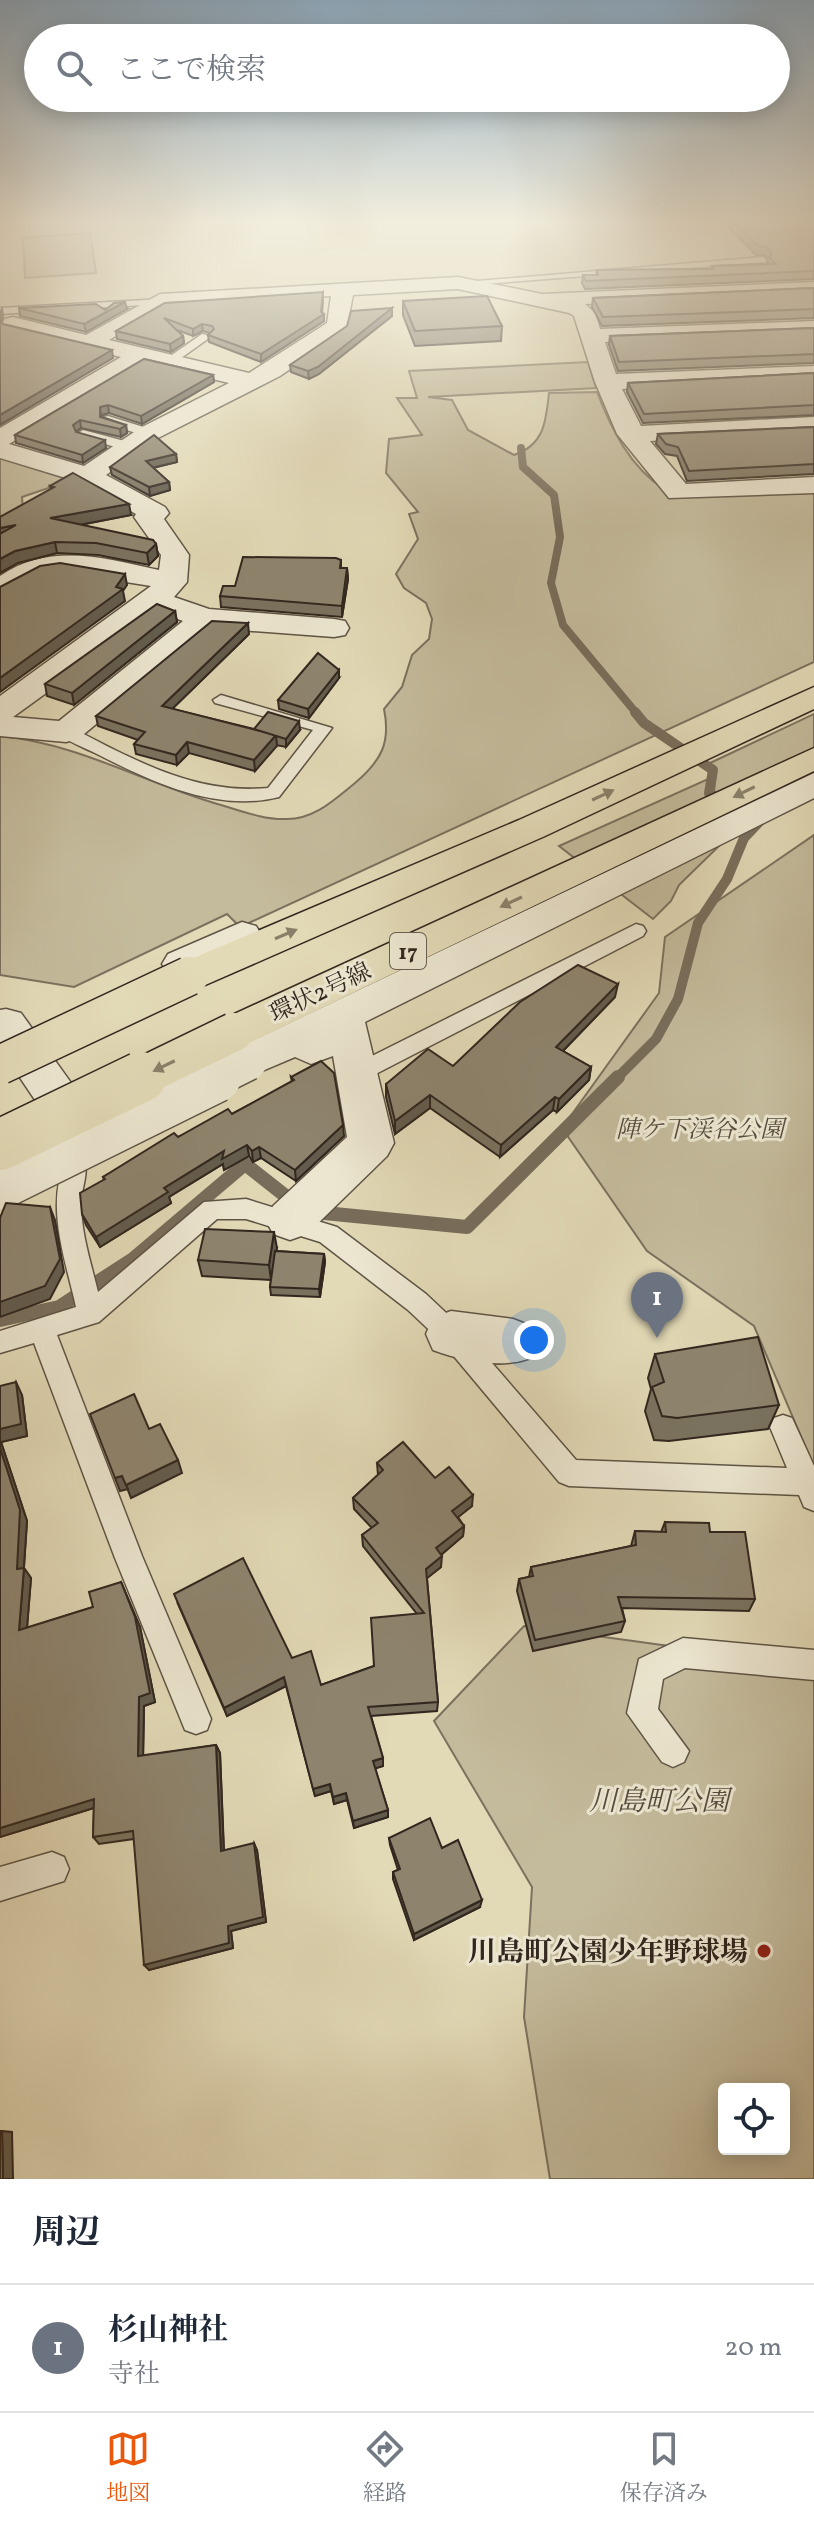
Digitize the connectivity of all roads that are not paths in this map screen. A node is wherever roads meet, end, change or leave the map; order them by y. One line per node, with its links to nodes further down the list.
1 (22, 324): 6 (street)
2 (121, 324): 9 (street)
3 (338, 324): 14 (street)
4 (587, 324): 8 (street)
5 (814, 328): 8 (street)
6 (43, 331): 9 (street); 10 (street)
7 (206, 336): 12 (lane)
8 (590, 336): 15 (street)
9 (91, 341): 11 (street)
10 (11, 349)
11 (143, 354): 12 (street); 20 (street)
12 (170, 361): 14 (street)
13 (814, 373): 15 (street)
14 (251, 381): 21 (street)
15 (607, 382): 19 (street)
16 (108, 420): 21 (lane)
17 (814, 425): 19 (street)
18 (83, 434): 21 (lane)
19 (630, 434): 24 (street)
20 (0, 439)
21 (138, 440): 23 (street)
22 (0, 450): 23 (street)
23 (88, 476): 26 (street)
24 (814, 485)
25 (0, 589): 26 (street)
26 (163, 591): 27 (street); 31 (street)
27 (205, 618): 28 (street); 33 (street)
28 (334, 628)
29 (814, 697): 39 (main road, one-way to 29)
30 (221, 700): 33 (lane)
31 (0, 711)
32 (0, 726): 33 (street)
33 (66, 732)
34 (814, 758): 36 (main road, one-way to 36)
35 (814, 784): 36 (street)
36 (594, 878): 41 (street)
37 (636, 931): 44 (lane)
38 (242, 936): 39 (street)
39 (186, 970): 42 (street); 43 (main road, bridge)
40 (0, 1027): 46 (street)
41 (241, 1046): 45 (main road, one-way to 45, bridge); 47 (street, bridge)
42 (0, 1049)
43 (0, 1065)
44 (358, 1073): 46 (street); 49 (street)
45 (0, 1145)
46 (86, 1159): 48 (street); 50 (lane)
47 (0, 1184)
48 (0, 1201)
49 (300, 1212): 50 (lane); 52 (lane)
50 (88, 1297): 51 (lane)
51 (42, 1330): 53 (lane); 58 (lane)
52 (451, 1334): 54 (street); 56 (lane)
53 (0, 1342)
54 (513, 1342)
55 (783, 1427): 56 (lane)
56 (810, 1490)
57 (814, 1665): 59 (lane)
58 (196, 1719)
59 (673, 1751)
60 (52, 1869): 61 (lane)
61 (0, 1884)

